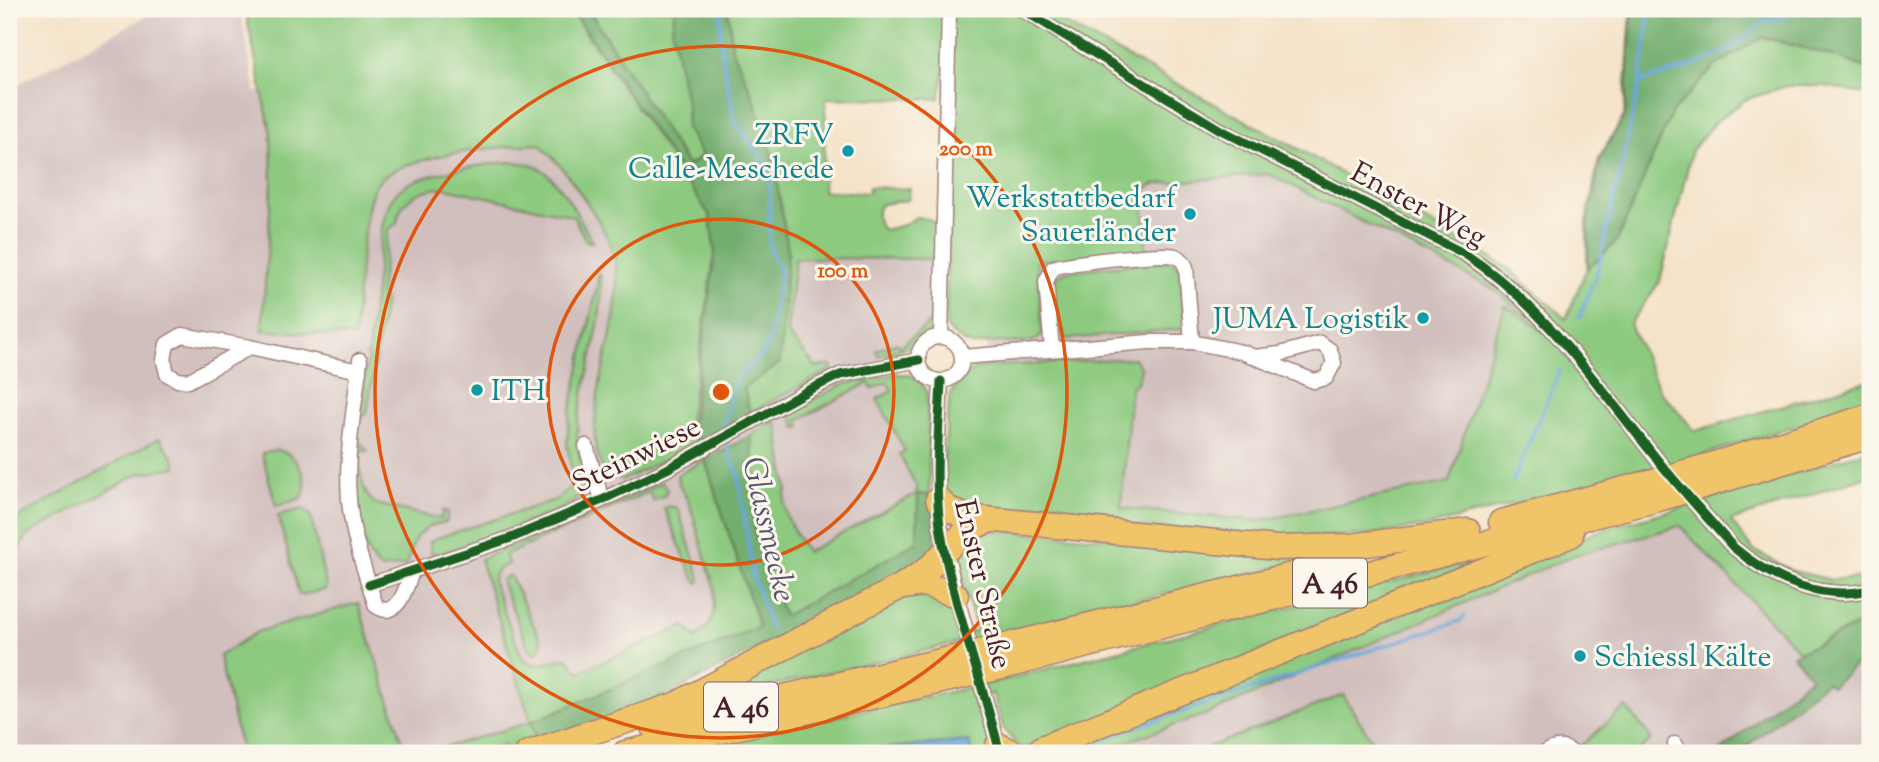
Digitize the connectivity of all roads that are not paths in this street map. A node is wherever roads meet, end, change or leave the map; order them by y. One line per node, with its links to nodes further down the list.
1 (949, 9): 3 (street)
2 (1021, 9): 24 (street, Enster Weg)
3 (941, 337): 7 (street); 9 (street)
4 (1192, 342): 6 (street); 6 (street); 8 (street)
5 (250, 347): 5 (street); 22 (street)
6 (1052, 350): 7 (street)
7 (962, 357): 10 (street)
8 (1254, 357): 8 (street)
9 (919, 360): 10 (street); 17 (street, Steinwiese)
10 (941, 381): 16 (street, Enster Straße)
11 (1870, 416): 14 (highway, A 46)
12 (1870, 436): 14 (highway, A 46)
13 (586, 446): 17 (street, Steinwiese)
14 (1717, 472): 15 (highway, A 46, bridge)
15 (1650, 491): 19 (highway, A 46); 26 (highway, A 46); 29 (highway)
16 (938, 499): 18 (highway); 20 (street, Enster Straße)
17 (602, 500): 21 (street, Steinwiese)
18 (994, 519): 19 (highway); 20 (highway)
19 (1468, 531): 26 (highway, A 46)
20 (945, 551): 23 (highway); 25 (street, Enster Straße)
21 (412, 572): 22 (street, Steinwiese); 22 (street)
22 (369, 586)
23 (898, 589): 25 (highway); 30 (highway)
24 (1870, 590)
25 (956, 594): 28 (street, Enster Straße)
26 (1003, 656): 27 (highway, A 46, bridge)
27 (948, 669): 31 (highway, A 46); 32 (highway, A 46)
28 (1004, 750)
29 (1036, 751)
30 (528, 753)
31 (537, 753)
32 (625, 753)
33 (1545, 753): 34 (street)
34 (1572, 753)

